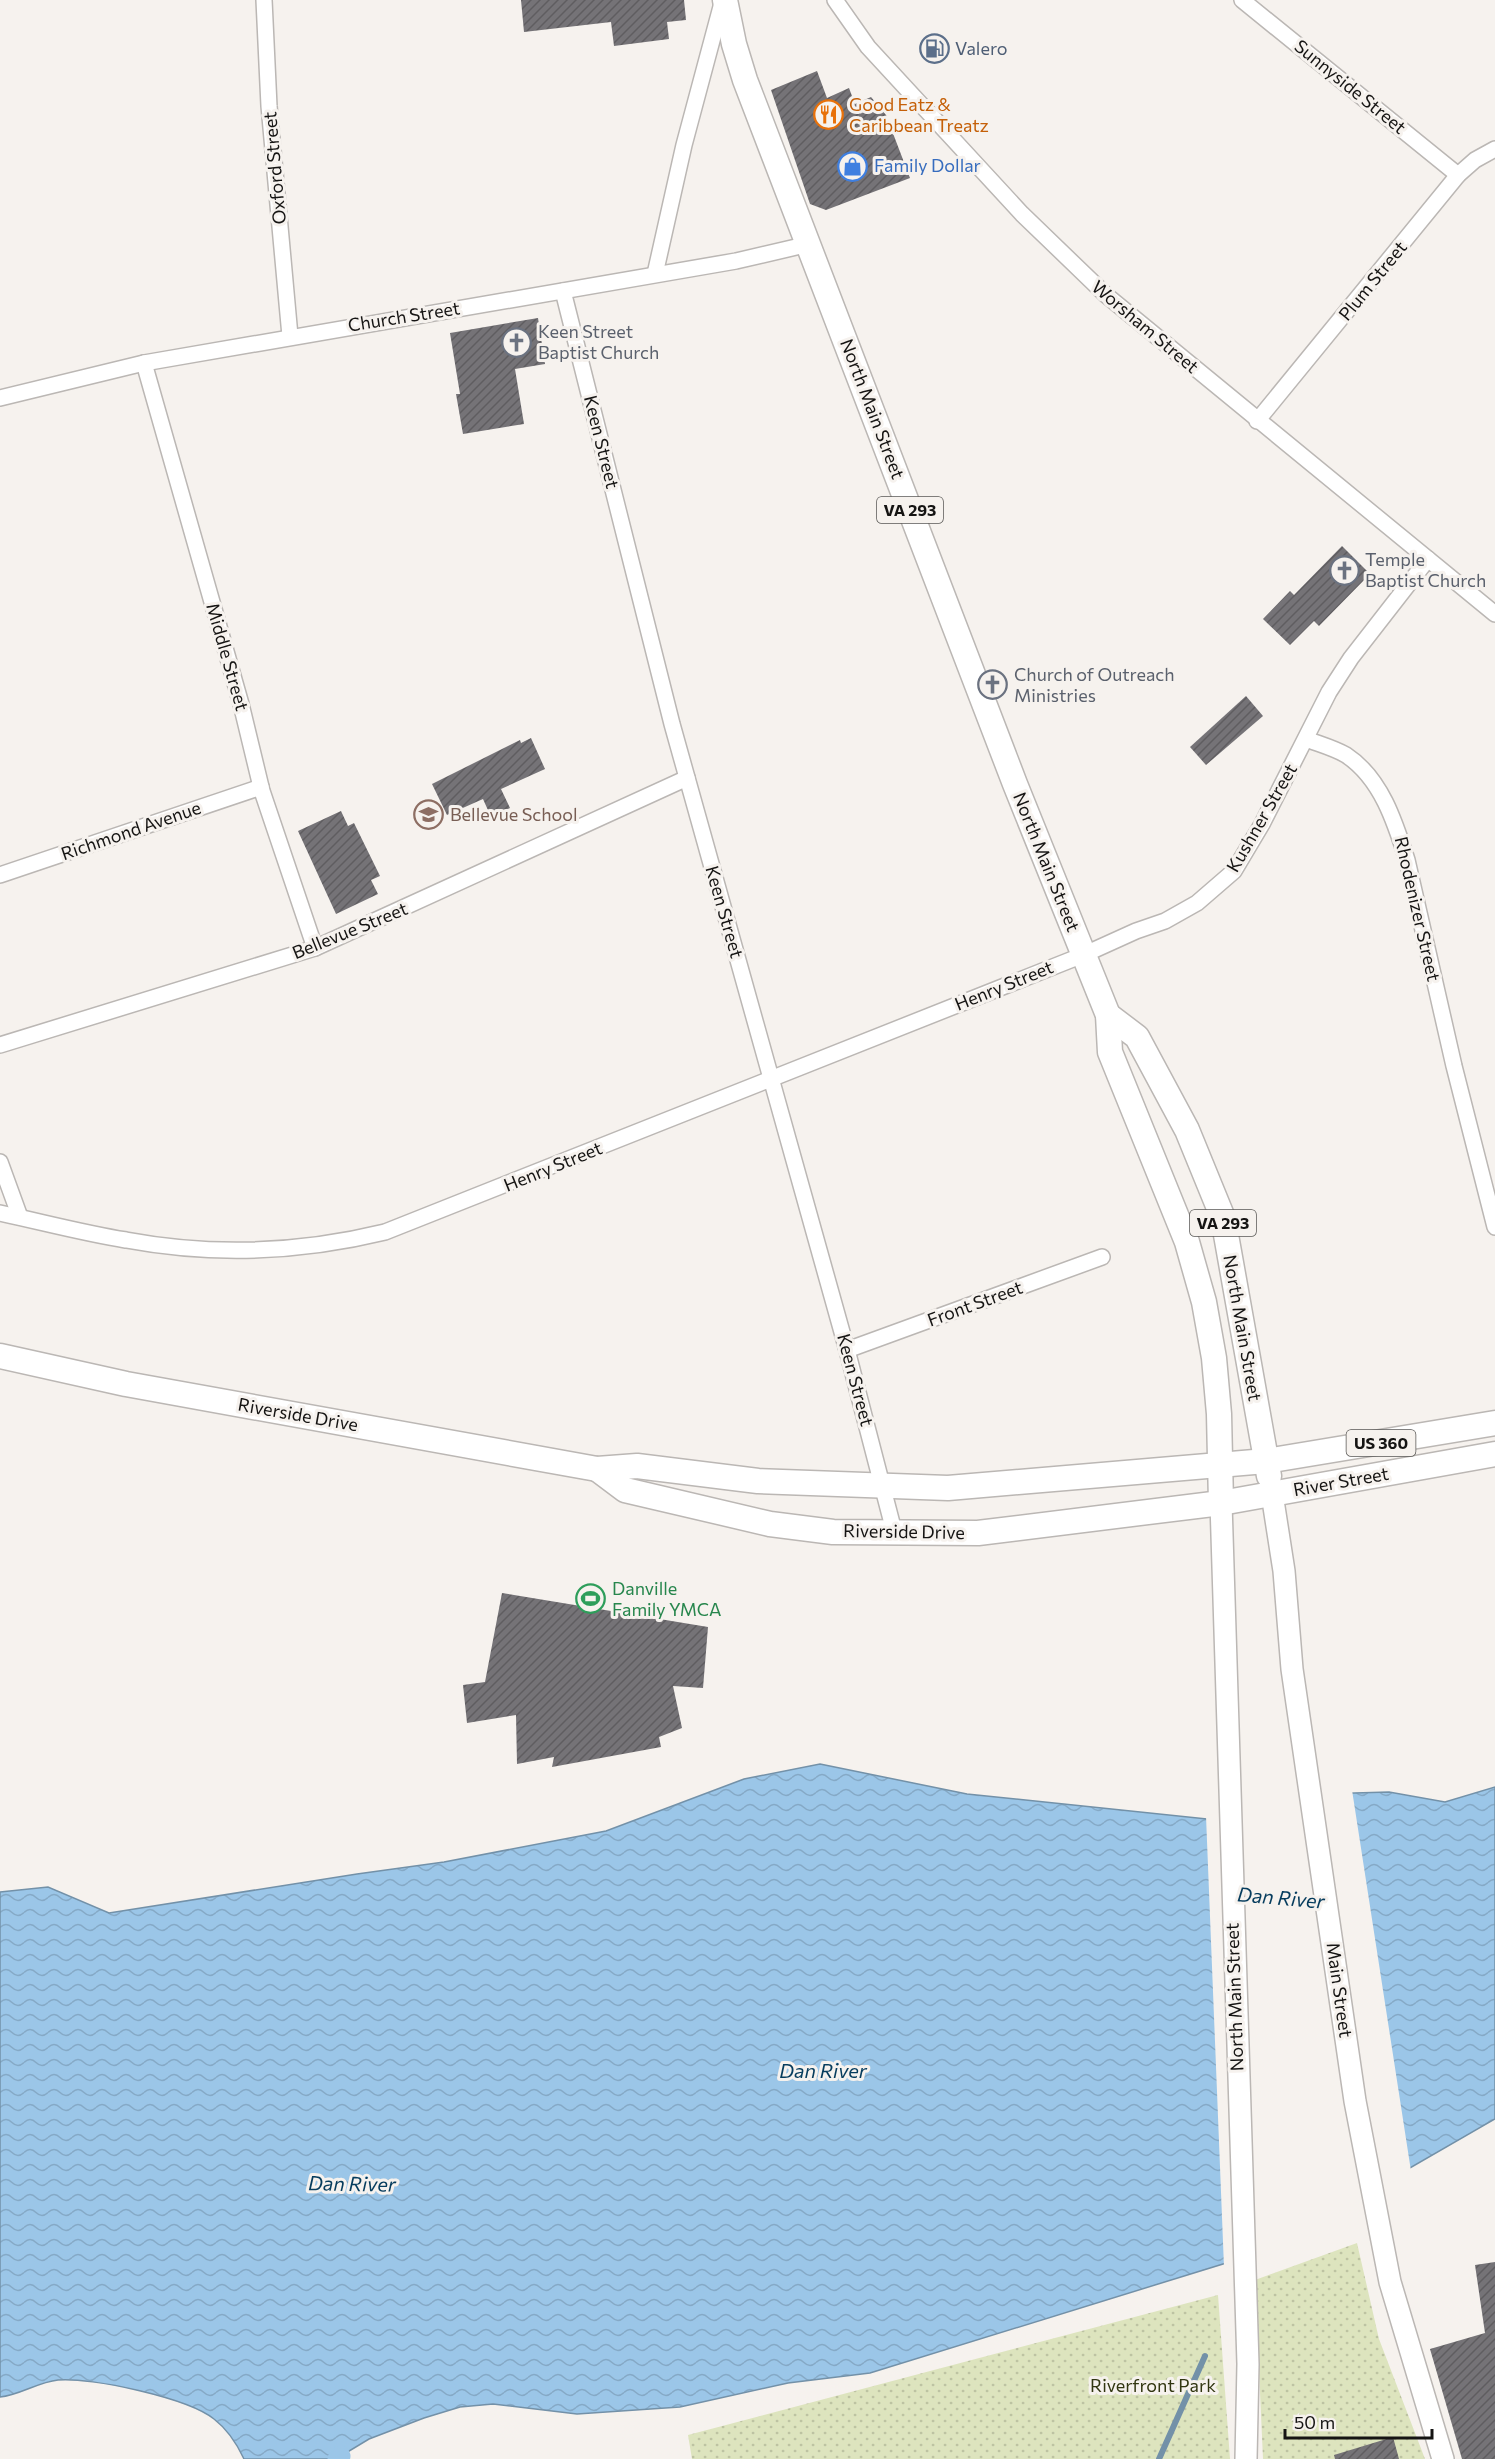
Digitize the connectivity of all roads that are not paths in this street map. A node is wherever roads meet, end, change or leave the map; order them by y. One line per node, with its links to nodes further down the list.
1 (264, 0): 10 (street, Oxford Street)
2 (724, 0): 7 (main road, North Main Street / VA 293); 8 (street)
3 (835, 0): 13 (street, Worsham Street)
4 (1242, 0): 6 (street, Sunnyside Street)
5 (1495, 149): 6 (street, Plum Street)
6 (1458, 175): 13 (street, Plum Street)
7 (809, 244): 8 (street, Church Street); 21 (main road, North Main Street / VA 293)
8 (655, 274): 9 (street, Church Street)
9 (563, 291): 10 (street, Church Street); 17 (street, Keen Street)
10 (290, 336): 11 (street, Church Street)
11 (144, 363): 12 (street, Church Street); 18 (street, Middle Street)
12 (0, 398)
13 (1257, 421): 14 (street, Worsham Street)
14 (1428, 559): 15 (street, Worsham Street); 16 (street)
15 (1495, 614)
16 (1306, 739): 21 (street, Kushner Street); 28 (street, Rhodenizer Street)
17 (687, 778): 20 (street, Bellevue Street); 24 (street, Keen Street)
18 (261, 787): 19 (street, Richmond Avenue); 20 (street, Middle Street)
19 (0, 875)
20 (315, 948): 23 (street, Bellevue Street)
21 (1083, 955): 22 (main road, North Main Street / VA 293); 24 (street, Henry Street)
22 (1108, 1015): 34 (main road, North Main Street / VA 293); 35 (main road, North Main Street / VA 293)
23 (0, 1045)
24 (771, 1080): 27 (street, Henry Street); 30 (street, Keen Street)
25 (0, 1162): 27 (street)
26 (0, 1213): 27 (street, Henry Street)
27 (20, 1217)
28 (1495, 1227)
29 (1102, 1257): 30 (street, Front Street)
30 (847, 1350): 37 (street, Keen Street)
31 (0, 1356): 36 (main road, Riverside Drive)
32 (1495, 1423): 34 (main road, River Street / US 360)
33 (1495, 1454): 38 (main road, River Street / US 360)
34 (1266, 1461): 35 (main road, River Street / US 360); 38 (main road, North Main Street / VA 293)
35 (1220, 1466): 37 (main road, Riverside Drive); 39 (main road, North Main Street / VA 293)
36 (597, 1469): 37 (main road, Riverside Drive); 40 (main road, Riverside Drive)
37 (882, 1486): 40 (street, Keen Street)
38 (1272, 1494): 39 (main road, River Street / US 360); 42 (main road, Main Street / VA 293)
39 (1221, 1503): 40 (main road, Riverside Drive); 41 (main road, North Main Street / VA 293)
40 (894, 1531)
41 (1246, 2459)
42 (1443, 2459)

